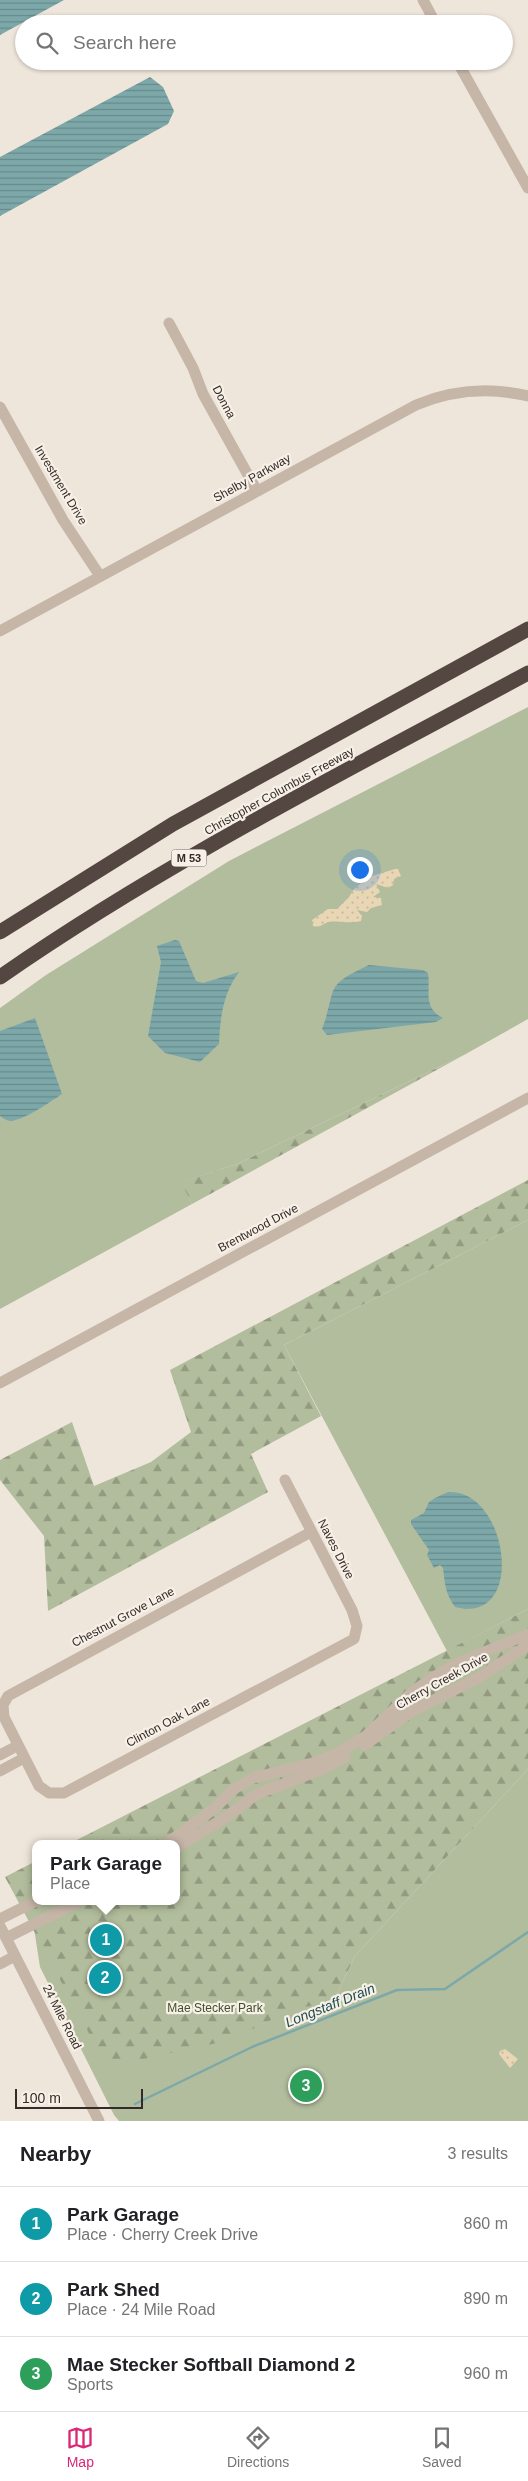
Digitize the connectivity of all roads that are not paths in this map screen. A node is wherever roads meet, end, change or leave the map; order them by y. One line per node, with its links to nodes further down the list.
1 (423, 0): 2 (street)
2 (431, 15)
3 (462, 70): 4 (street)
4 (528, 188)
5 (169, 323): 8 (street, Donna)
6 (528, 396): 8 (street, Shelby Parkway)
7 (0, 407): 9 (street, Investment Drive)
8 (257, 491): 9 (street, Shelby Parkway)
9 (100, 576): 11 (street, Shelby Parkway)
10 (528, 629): 13 (highway, Christopher Columbus Freeway)
11 (0, 631)
12 (528, 672): 14 (highway, Christopher Columbus Freeway / M 53)
13 (0, 932)
14 (0, 977)
15 (528, 1098): 16 (street, Brentwood Drive)
16 (0, 1383)
17 (285, 1480): 18 (street, Naves Drive)
18 (311, 1532): 19 (street, Naves Drive); 25 (street, Chestnut Grove Lane)
19 (357, 1632): 27 (street, Clinton Oak Lane)
20 (528, 1634): 22 (street, Cherry Creek Drive)
21 (528, 1645): 23 (street, Cherry Creek Drive)
22 (495, 1646): 23 (street, Cherry Creek Drive); 24 (street, Cherry Creek Drive)
23 (504, 1661): 24 (street, Cherry Creek Drive)
24 (368, 1739): 29 (street, Cherry Creek Drive); 29 (street, Cherry Creek Drive)
25 (17, 1746): 26 (street); 27 (street, Chestnut Grove Lane)
26 (0, 1755)
27 (24, 1758): 28 (street)
28 (0, 1771)
29 (180, 1842)
30 (32, 1903): 32 (street)
31 (60, 1905): 34 (street)
32 (0, 1919)
33 (0, 1926): 34 (street, 24 Mile Road)
34 (6, 1938): 35 (street, 24 Mile Road)
35 (15, 1956): 36 (street); 37 (street, 24 Mile Road)
36 (0, 1964)
37 (99, 2121)

